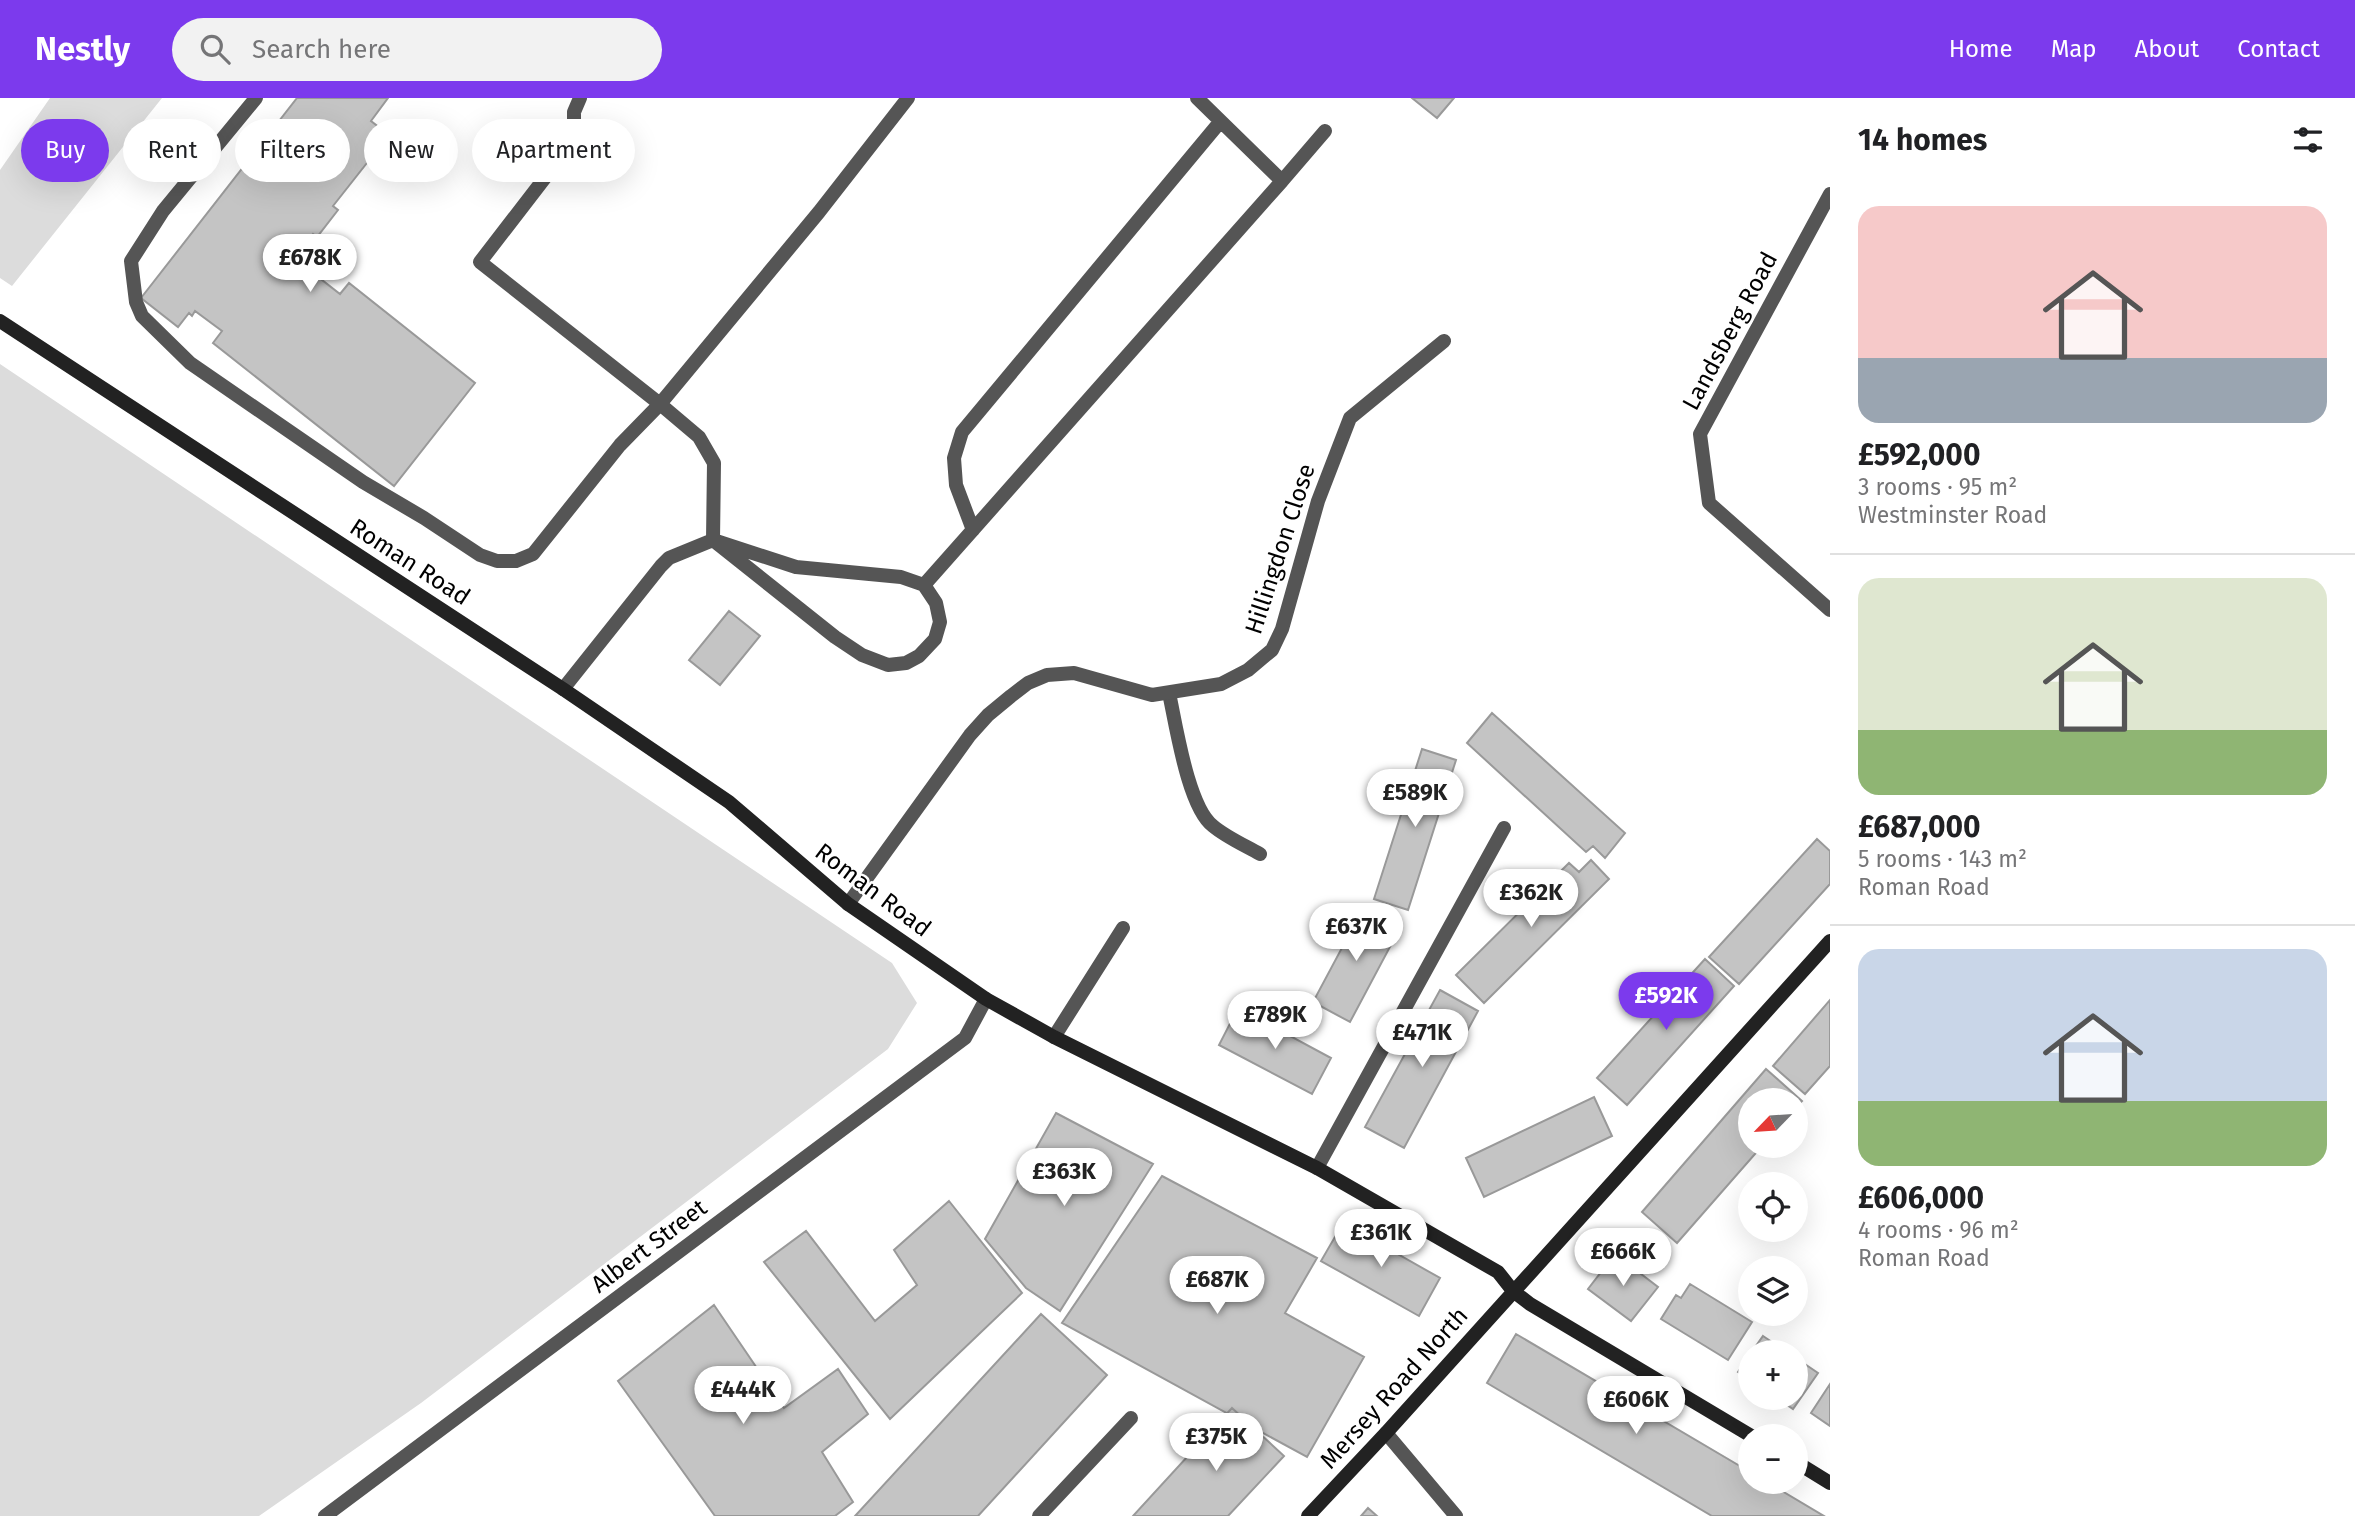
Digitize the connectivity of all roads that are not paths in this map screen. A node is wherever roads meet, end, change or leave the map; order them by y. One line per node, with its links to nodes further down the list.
1 (256, 98): 13 (street)
2 (580, 98): 13 (street)
3 (908, 98): 13 (street)
4 (1198, 98): 5 (street)
5 (1220, 122): 7 (street); 14 (street)
6 (1325, 131): 7 (street)
7 (1282, 181): 14 (street)
8 (1830, 194): 9 (street, Landsberg Road)
9 (1817, 218): 10 (street); 17 (street, Landsberg Road)
10 (1830, 226)
11 (0, 321): 18 (street, Roman Road)
12 (1444, 341): 19 (street, Hillingdon Close)
13 (660, 404): 15 (street)
14 (973, 530): 16 (street)
15 (713, 540): 16 (street); 16 (street); 18 (street)
16 (924, 585)
17 (1830, 610)
18 (563, 689): 22 (street, Roman Road)
19 (1168, 693): 21 (street); 22 (street, Hillingdon Close)
20 (1504, 828): 27 (street)
21 (1260, 855)
22 (848, 904): 25 (street, Roman Road)
23 (1124, 928): 26 (street)
24 (1830, 941): 28 (street, Mersey Road North)
25 (986, 999): 26 (street, Roman Road); 34 (street, Albert Street)
26 (1054, 1037): 27 (street, Roman Road)
27 (1317, 1168): 28 (street, Roman Road)
28 (1514, 1291): 30 (street, Roman Road); 31 (street, Mersey Road North)
29 (1131, 1418): 35 (street)
30 (1738, 1428)
31 (1386, 1433): 36 (street, Mersey Road North); 37 (street)
32 (1808, 1469): 33 (street)
33 (1830, 1483)
34 (325, 1516)
35 (1040, 1516)
36 (1308, 1516)
37 (1456, 1516)

